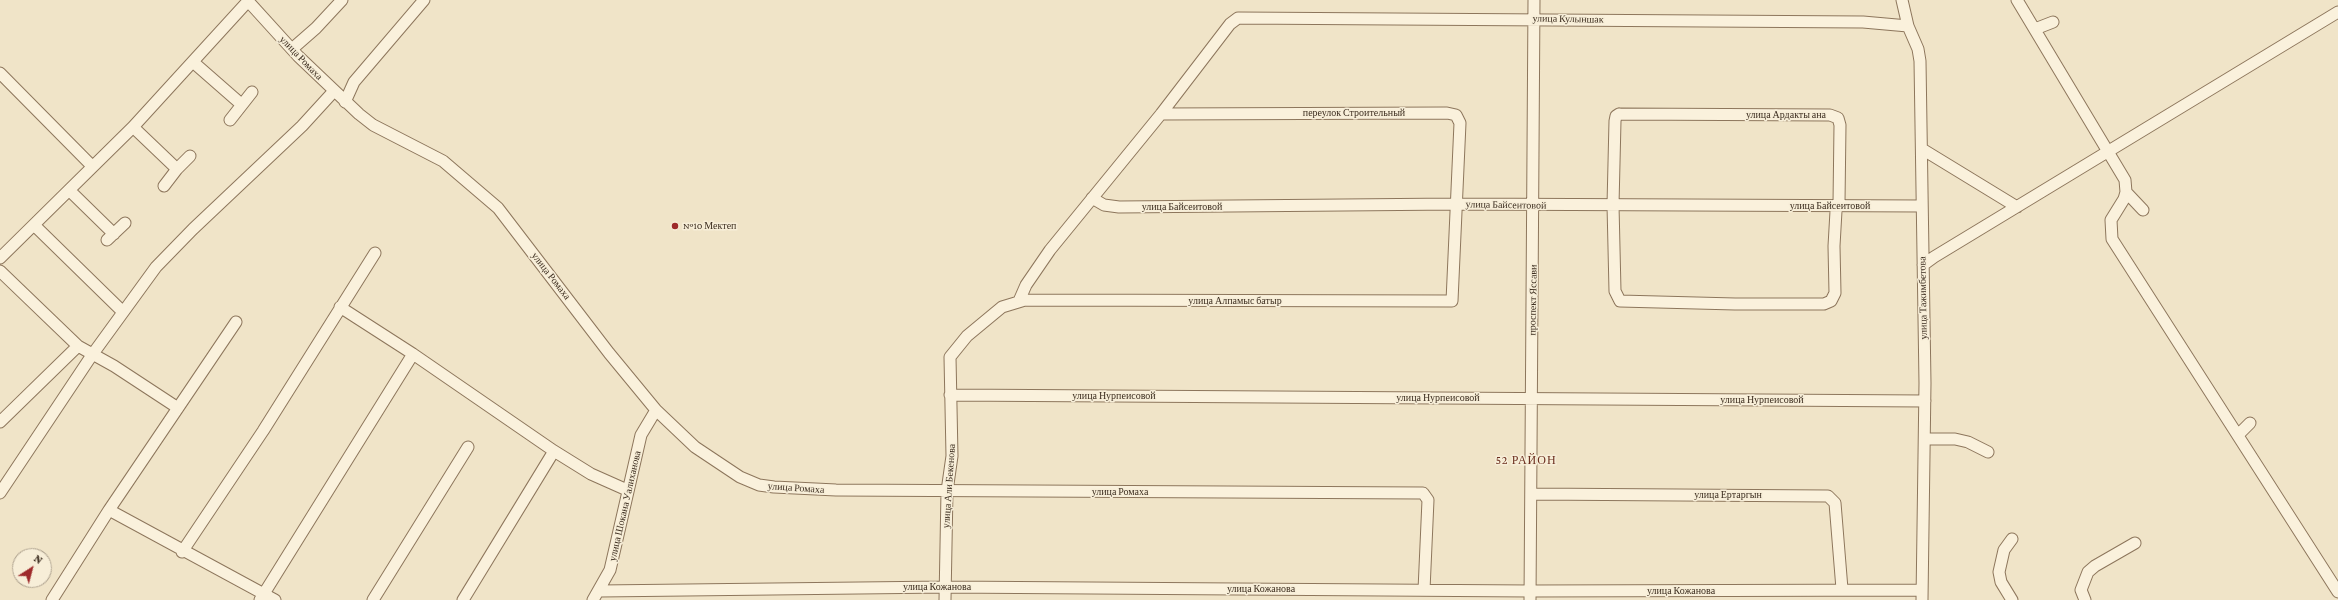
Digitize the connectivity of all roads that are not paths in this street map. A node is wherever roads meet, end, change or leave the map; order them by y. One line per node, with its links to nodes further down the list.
1 (342, 0): 12 (street)
2 (424, 0): 17 (street)
3 (1534, 0): 8 (street, проспект Яссави)
4 (1902, 0): 10 (street, улица Тажимбетова)
5 (2017, 0): 11 (street)
6 (248, 1): 12 (street, улица Ромаха); 13 (street)
7 (2338, 12): 23 (street)
8 (1534, 18): 10 (street, улица Кулыншак); 19 (street, улица Кулыншак); 32 (street, проспект Яссави)
9 (2052, 22): 11 (street)
10 (1908, 26): 22 (street, улица Тажимбетова)
11 (2035, 29): 23 (street)
12 (292, 49): 15 (street, улица Ромаха)
13 (193, 62): 18 (street); 21 (street)
14 (0, 73): 25 (street)
15 (334, 91): 17 (street, улица Ромаха); 46 (street)
16 (252, 92): 18 (street)
17 (345, 102): 55 (street, улица Ромаха)
18 (241, 104): 20 (street)
19 (1162, 114): 30 (street); 31 (street, переулок Строительный)
20 (230, 120)
21 (133, 127): 25 (street); 26 (street)
22 (1922, 149): 34 (street, улица Тажимбетова); 36 (street)
23 (2108, 152): 29 (street); 36 (street)
24 (190, 156): 26 (street)
25 (92, 166): 28 (street)
26 (177, 169): 27 (street)
27 (164, 186)
28 (69, 190): 38 (street); 39 (street)
29 (2126, 192): 37 (street); 58 (street)
30 (1092, 198): 31 (street, улица Байсеитовой); 44 (street)
31 (1456, 204): 32 (street, улица Байсеитовой); 44 (street, улица Алпамыс батыр)
32 (1534, 205): 33 (street, улица Байсеитовой); 52 (street, проспект Яссави)
33 (1613, 205): 35 (street, улица Байсеитовой); 35 (street, улица Ардакты ана); 35 (street, улица Ардакты ана)
34 (1922, 206): 35 (street, улица Байсеитовой); 42 (street, улица Тажимбетова)
35 (1838, 207)
36 (2017, 207): 42 (street)
37 (2143, 210)
38 (125, 223)
39 (34, 225): 41 (street); 46 (street)
40 (375, 253): 45 (street)
41 (0, 258)
42 (1923, 265): 53 (street, улица Тажимбетова)
43 (0, 271): 48 (street)
44 (1019, 301): 51 (street, улица Алпамыс батыр)
45 (340, 307): 49 (street); 70 (street)
46 (123, 312): 50 (street)
47 (236, 322): 54 (street)
48 (78, 346): 50 (street); 56 (street)
49 (414, 354): 61 (street); 78 (street)
50 (92, 355): 54 (street); 65 (street)
51 (950, 395): 52 (street, улица Нурпеисовой); 64 (street, улица Али Бекенова)
52 (1532, 398): 53 (street, улица Нурпеисовой); 66 (street, проспект Яссави)
53 (1925, 401): 59 (street, улица Тажимбетова)
54 (178, 408): 67 (street)
55 (656, 410): 63 (street, улица Шокана Уалиханова); 64 (street, улица Ромаха)
56 (0, 422)
57 (2250, 423): 58 (street)
58 (2238, 435): 75 (street)
59 (1925, 439): 62 (street); 76 (street, улица Тажимбетова)
60 (468, 447): 81 (street)
61 (554, 452): 63 (street); 82 (street)
62 (1988, 452)
63 (627, 490): 73 (street, улица Шокана Уалиханова)
64 (947, 492): 71 (street, улица Али Бекенова); 74 (street, улица Ромаха)
65 (0, 493)
66 (1531, 494): 72 (street, улица Ертаргын); 77 (street, проспект Яссави)
67 (109, 510): 70 (street); 79 (street)
68 (2012, 539): 85 (street)
69 (2136, 543): 86 (street)
70 (182, 552): 78 (street)
71 (945, 587): 73 (street, улица Кожанова); 74 (street, улица Кожанова); 84 (street, улица Али Бекенова)
72 (1842, 589): 76 (street, улица Кожанова); 77 (street, улица Кожанова)
73 (600, 590): 83 (street, улица Шокана Уалиханова)
74 (1424, 590): 77 (street, улица Кожанова)
75 (2338, 592)
76 (1922, 595)
77 (1530, 596)
78 (262, 597): 80 (street)
79 (52, 600)
80 (275, 600)
81 (373, 600)
82 (463, 600)
83 (592, 600)
84 (945, 600)
85 (2012, 600)
86 (2085, 600)

